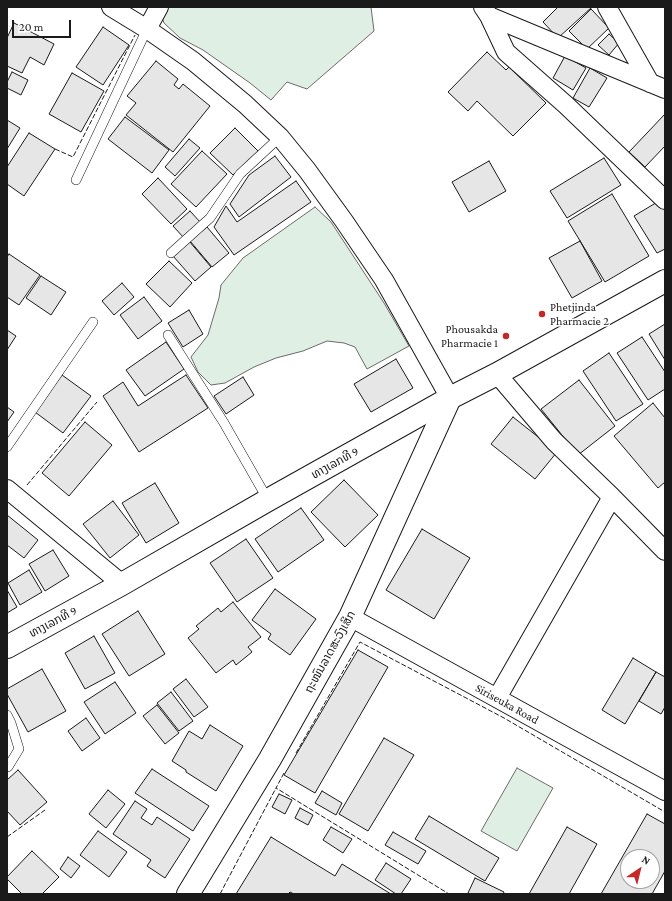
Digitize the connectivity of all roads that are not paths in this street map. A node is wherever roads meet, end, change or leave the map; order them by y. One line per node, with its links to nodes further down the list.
1 (111, 7): 5 (street)
2 (159, 7): 5 (street)
3 (607, 7): 6 (street)
4 (486, 11): 6 (street); 9 (street)
5 (147, 29): 7 (street); 8 (lane)
6 (658, 86)
7 (280, 137): 10 (lane); 15 (street)
8 (76, 180)
9 (665, 200)
10 (171, 253)
11 (665, 282): 14 (main road, ທາງເລກທີ 9)
12 (93, 322): 16 (lane)
13 (168, 335): 19 (lane)
14 (497, 374): 15 (main road, ທາງເລກທີ 9); 18 (street)
15 (450, 398): 19 (main road, ທາງເລກທີ 9); 22 (main road, ຖະໜົນລາດສະວົງເສິກ)
16 (7, 447)
17 (7, 489): 21 (street)
18 (612, 497): 20 (street); 24 (street)
19 (268, 500): 21 (main road, ທາງເລກທີ 9)
20 (665, 551)
21 (122, 584): 23 (main road, ທາງເລກທີ 9)
22 (350, 617): 24 (street, Siriseuka Road); 28 (main road, ຖະໜົນລາດສະວົງເສິກ)
23 (7, 646)
24 (497, 698): 27 (street, Siriseuka Road)
25 (7, 715): 26 (lane)
26 (8, 767)
27 (665, 791)
28 (188, 894)

